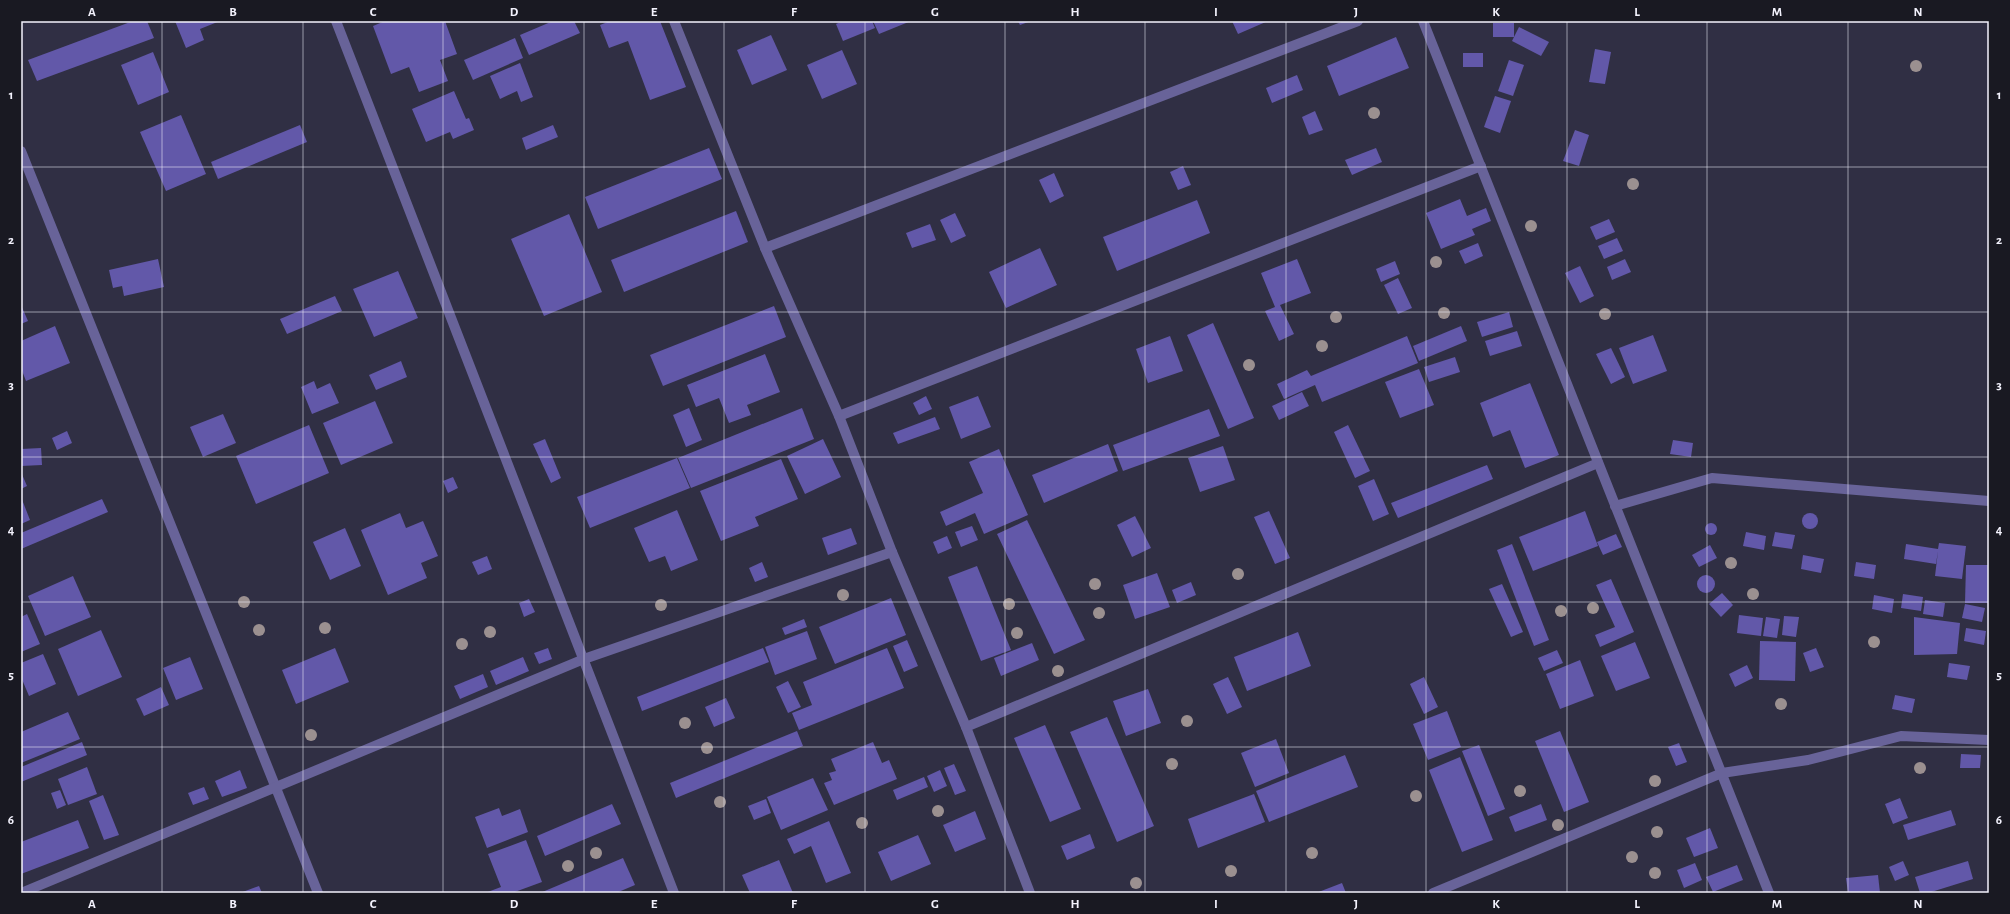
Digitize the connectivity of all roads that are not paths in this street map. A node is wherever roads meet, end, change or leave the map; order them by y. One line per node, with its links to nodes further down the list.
1 (336, 21): 13 (street)
2 (674, 21): 7 (street)
3 (1358, 21): 7 (street)
4 (1423, 21): 6 (street)
5 (21, 151): 17 (street)
6 (1480, 166): 8 (street); 9 (street)
7 (765, 248): 8 (street)
8 (839, 416): 12 (street)
9 (1598, 463): 11 (street); 14 (street)
10 (1989, 501): 11 (street)
11 (1615, 506): 16 (street)
12 (892, 552): 13 (street); 14 (street)
13 (584, 659): 17 (street); 20 (street)
14 (966, 727): 21 (street)
15 (1989, 740): 16 (street)
16 (1722, 773): 22 (street); 23 (street)
17 (276, 788): 18 (street); 19 (street)
18 (21, 893)
19 (318, 893)
20 (674, 893)
21 (1030, 893)
22 (1432, 893)
23 (1769, 893)

